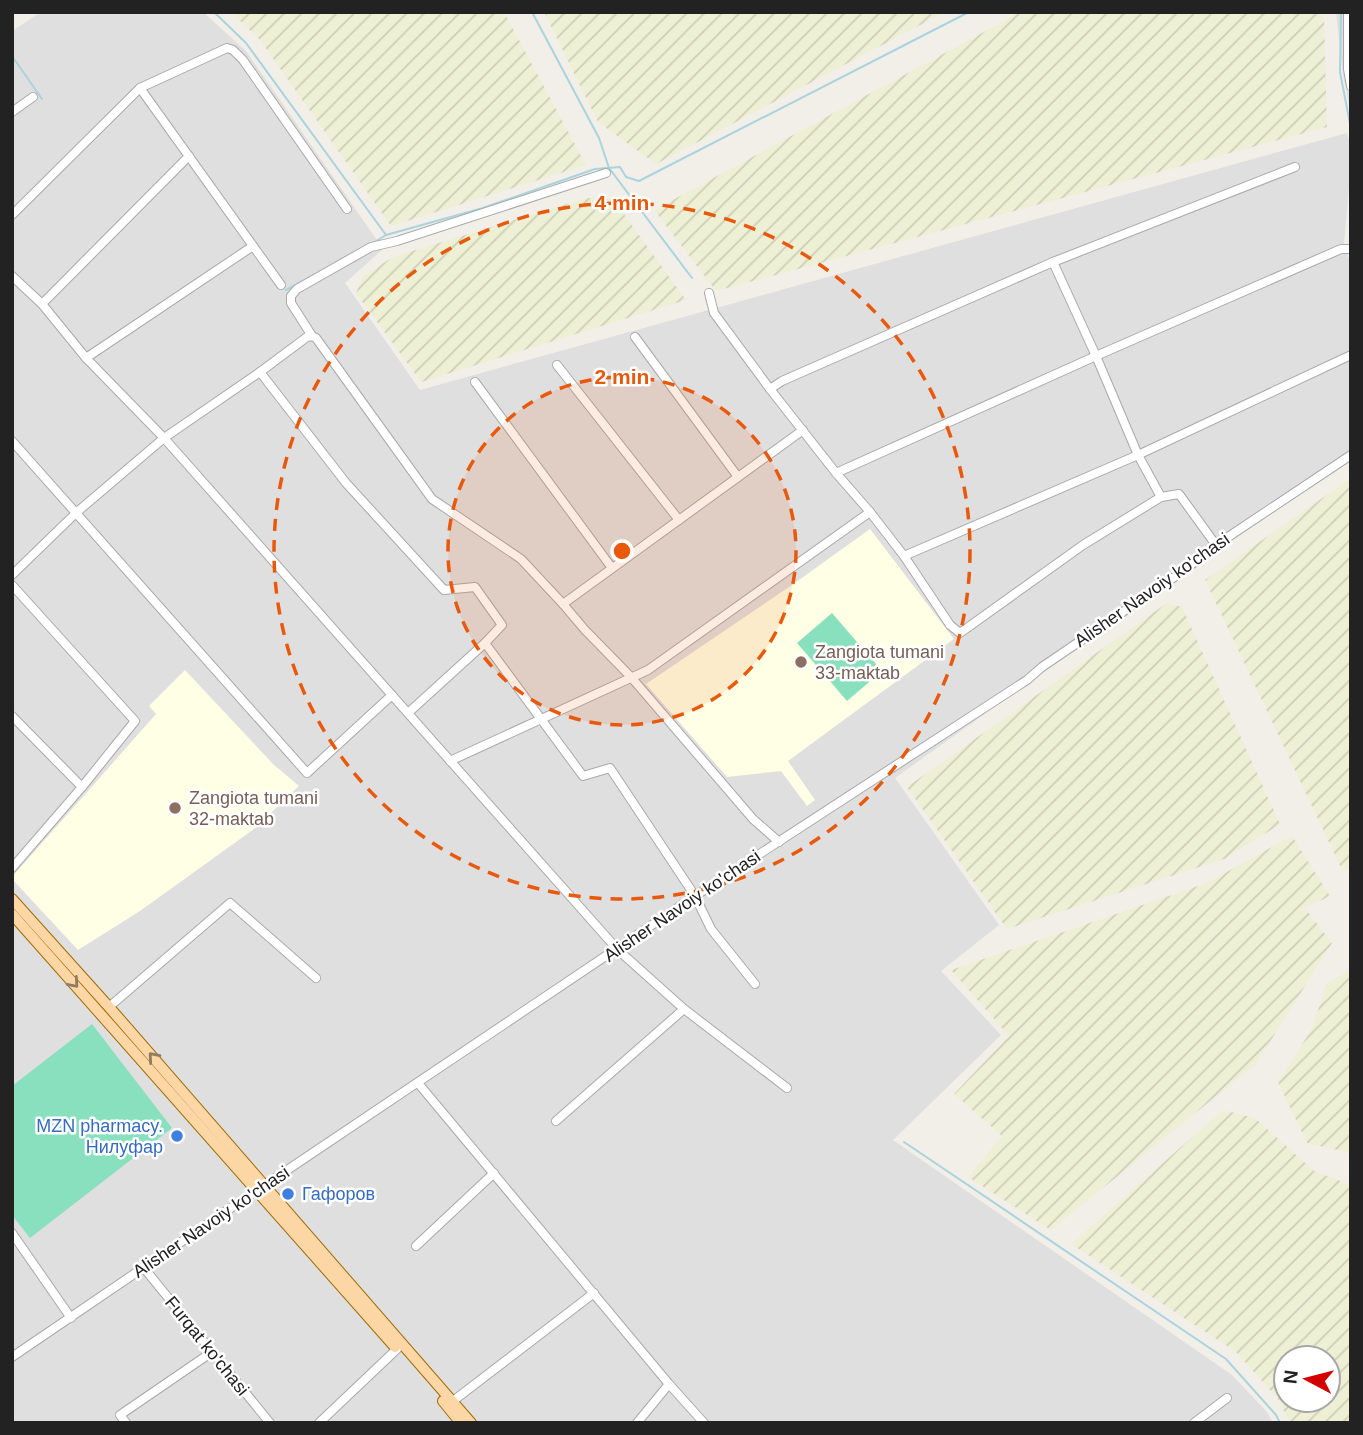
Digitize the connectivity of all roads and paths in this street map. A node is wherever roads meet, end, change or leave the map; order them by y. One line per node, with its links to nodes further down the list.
1 (1348, 12): 2 (street)
2 (1351, 86)
3 (140, 88): 6 (street); 9 (street); 10 (street)
4 (33, 97): 5 (street)
5 (12, 113)
6 (189, 156): 11 (street); 17 (street)
7 (1295, 167): 13 (street)
8 (606, 173): 18 (street)
9 (347, 209)
10 (12, 215)
11 (253, 246): 15 (street); 22 (street)
12 (1351, 249): 21 (street)
13 (1053, 262): 21 (street); 26 (street)
14 (12, 276): 17 (street)
15 (281, 285)
16 (709, 293): 26 (street)
17 (42, 304): 22 (street)
18 (312, 336): 24 (street); 43 (street)
19 (635, 337): 33 (street)
20 (1351, 355): 30 (street)
21 (1096, 356): 30 (street); 32 (street)
22 (86, 358): 28 (street)
23 (557, 365): 37 (street)
24 (260, 372): 28 (street); 44 (street)
25 (475, 382): 40 (street)
26 (770, 389): 27 (street)
27 (803, 430): 32 (street); 33 (street)
28 (164, 438): 35 (street); 46 (street)
29 (12, 441): 35 (street)
30 (1138, 454): 34 (street); 39 (street)
31 (1351, 455): 38 (street, Alisher Navoiy ko'chasi)
32 (836, 473): 36 (street)
33 (738, 477): 37 (street)
34 (1161, 497): 38 (street); 39 (street)
35 (77, 512): 41 (street); 46 (street)
36 (870, 512): 39 (street); 45 (street)
37 (679, 520): 40 (street)
38 (1216, 545): 52 (street, Alisher Navoiy ko'chasi)
39 (904, 556)
40 (612, 568): 43 (street)
41 (12, 575)
42 (12, 585): 51 (street)
43 (564, 604): 45 (street)
44 (485, 643): 47 (street); 49 (street)
45 (631, 677): 49 (street); 52 (street)
46 (392, 695): 47 (street)
47 (408, 713): 50 (street)
48 (12, 716): 51 (street)
49 (540, 719): 50 (street); 54 (street)
50 (450, 761): 57 (street)
51 (82, 787): 53 (street)
52 (779, 842): 54 (street, Alisher Navoiy ko'chasi)
53 (12, 868)
54 (695, 896): 57 (street, Alisher Navoiy ko'chasi); 59 (street)
55 (12, 898): 60 (main road)
56 (12, 914): 66 (main road, one-way to 66)
57 (617, 949): 61 (street); 62 (street, Alisher Navoiy ko'chasi)
58 (316, 978): 60 (street)
59 (755, 984)
60 (109, 1007): 66 (main road, one-way to 60)
61 (684, 1009): 63 (street); 64 (street)
62 (418, 1083): 65 (street); 66 (street, Alisher Navoiy ko'chasi)
63 (787, 1088)
64 (556, 1121)
65 (494, 1173): 68 (street); 70 (street)
66 (260, 1188): 69 (street, Alisher Navoiy ko'chasi); 72 (main road); 77 (main road)
67 (12, 1233): 71 (street)
68 (416, 1246)
69 (144, 1268): 71 (street, Alisher Navoiy ko'chasi); 73 (street, Furqat ko'chasi)
70 (594, 1293): 75 (street); 77 (street)
71 (71, 1318): 74 (street, Alisher Navoiy ko'chasi)
72 (397, 1349): 81 (street); 82 (main road)
73 (212, 1352): 79 (street); 80 (street, Furqat ko'chasi)
74 (12, 1357)
75 (669, 1384): 84 (street); 85 (street)
76 (1227, 1398): 78 (street)
77 (453, 1401): 83 (main road)
78 (1204, 1415): 86 (street); 87 (street)
79 (126, 1423)
80 (270, 1423)
81 (319, 1423)
82 (461, 1423)
83 (471, 1423)
84 (637, 1423)
85 (704, 1423)
86 (1194, 1423)
87 (1211, 1423)

